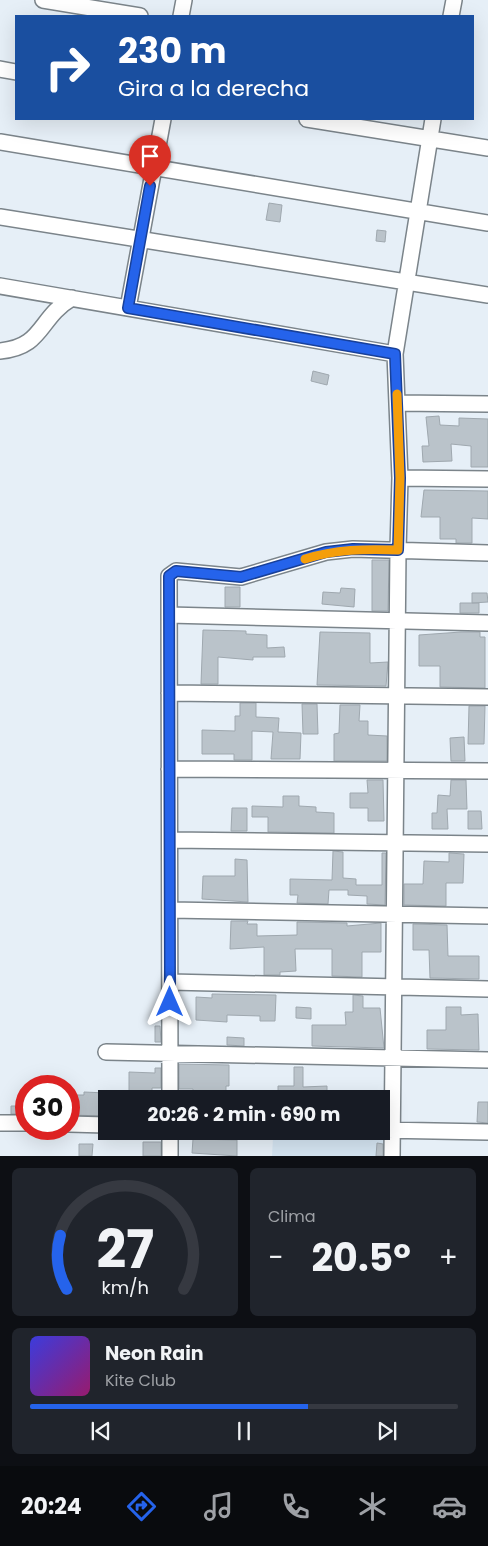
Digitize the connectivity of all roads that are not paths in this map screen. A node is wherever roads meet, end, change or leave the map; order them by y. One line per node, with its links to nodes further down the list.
1 (43, 0): 4 (street)
2 (184, 0): 5 (street)
3 (454, 0): 6 (street)
4 (134, 15)
5 (181, 15)
6 (451, 15)
7 (0, 69): 8 (street)
8 (15, 72)
9 (162, 120): 15 (street)
10 (313, 120): 12 (street)
11 (433, 120): 12 (street)
12 (430, 139): 14 (street); 19 (street)
13 (0, 142): 15 (street)
14 (488, 148)
15 (154, 167): 17 (street); 18 (street)
16 (0, 217): 18 (street)
17 (488, 223)
18 (140, 240): 19 (street); 23 (street)
19 (405, 282): 21 (street); 25 (street)
20 (0, 286): 22 (street)
21 (488, 296)
22 (72, 298): 23 (street); 24 (street)
23 (128, 308): 25 (street)
24 (0, 352)
25 (395, 354): 26 (street)
26 (397, 403): 27 (street); 28 (street)
27 (488, 404)
28 (400, 478): 29 (street); 30 (street)
29 (488, 480)
30 (398, 550): 31 (street); 32 (street); 33 (street)
31 (488, 553)
32 (169, 615): 33 (street); 35 (street)
33 (397, 620): 34 (street); 36 (street)
34 (488, 623)
35 (169, 693): 36 (street); 38 (street)
36 (396, 696): 37 (street); 39 (street)
37 (488, 697)
38 (170, 769): 39 (street); 41 (street)
39 (396, 771): 40 (street); 42 (street)
40 (488, 771)
41 (170, 840): 42 (street); 44 (street)
42 (395, 843): 43 (street); 45 (street)
43 (488, 844)
44 (170, 910): 45 (street); 47 (street)
45 (394, 914): 46 (street); 48 (street)
46 (488, 916)
47 (170, 982): 48 (street); 53 (street)
48 (394, 987): 49 (street); 51 (street)
49 (488, 989)
50 (106, 1052): 51 (street)
51 (393, 1058): 52 (street); 54 (street)
52 (488, 1060)
53 (170, 1090)
54 (390, 1094)
55 (0, 1122): 56 (street)
56 (15, 1123)
57 (80, 1124): 58 (street)
58 (98, 1125)
59 (390, 1130): 60 (street)
60 (488, 1132)
61 (170, 1140): 63 (street)
62 (389, 1140): 64 (street)
63 (170, 1156)
64 (392, 1156)

